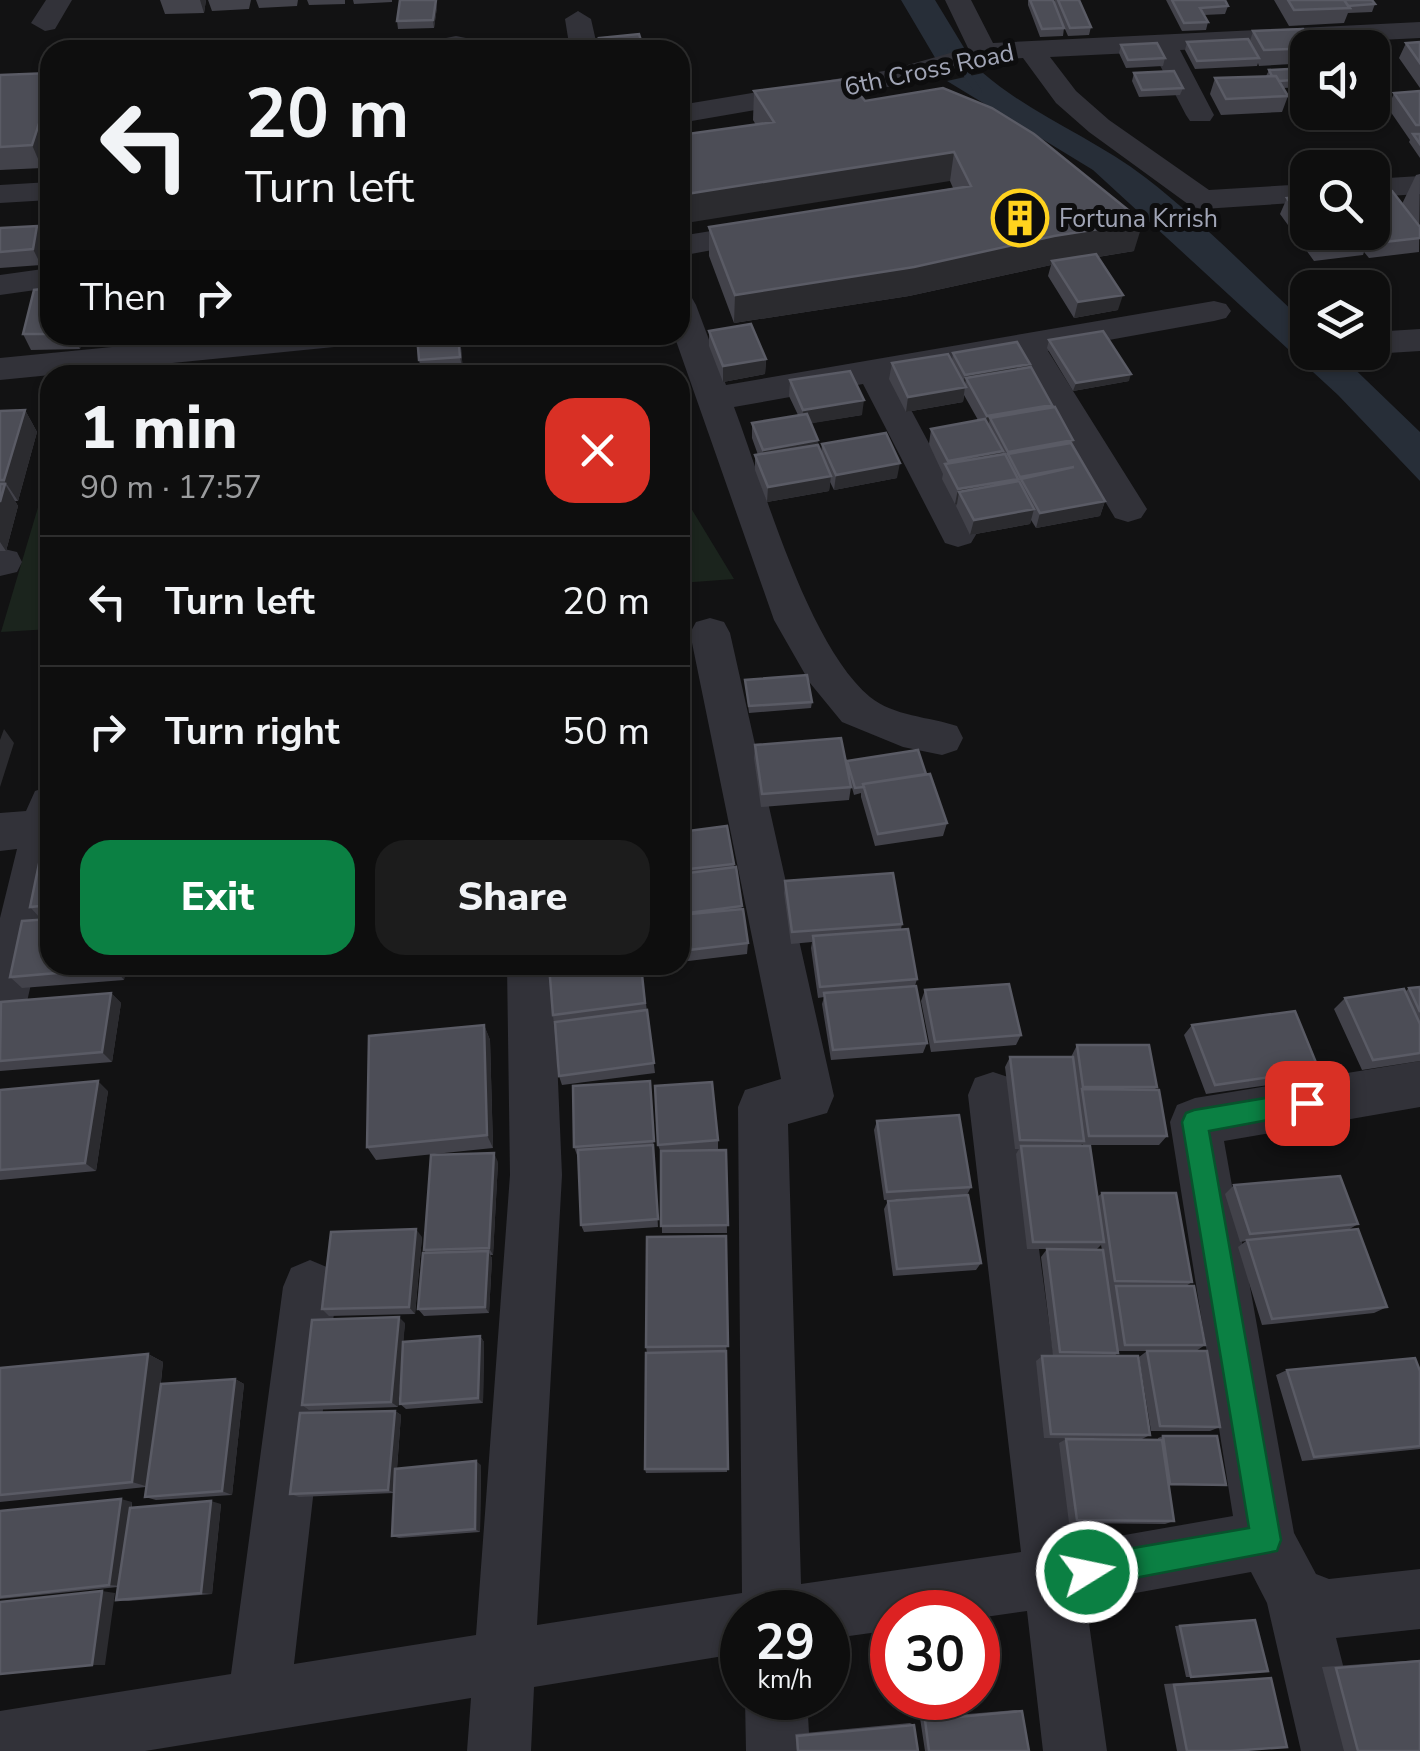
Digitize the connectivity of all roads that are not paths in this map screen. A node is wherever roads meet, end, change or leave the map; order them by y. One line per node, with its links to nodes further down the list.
1 (958, 0): 9 (street)
2 (578, 19): 5 (street)
3 (1420, 30): 4 (street, 6th Cross Road)
4 (1390, 33)
5 (582, 40)
6 (1290, 41): 7 (street, 6th Cross Road)
7 (1162, 43): 8 (street, 6th Cross Road); 11 (street)
8 (1030, 49): 9 (street, 6th Cross Road); 16 (street)
9 (976, 55): 10 (street, 6th Cross Road)
10 (690, 112)
11 (1200, 115)
12 (1420, 184): 13 (street)
13 (1390, 186)
14 (40, 191): 15 (street)
15 (0, 194)
16 (1290, 194)
17 (797, 226): 18 (street)
18 (690, 244)
19 (40, 279): 20 (street)
20 (0, 284)
21 (1214, 312): 25 (street)
22 (690, 333): 29 (street)
23 (1420, 340): 24 (street)
24 (1390, 342)
25 (1027, 344): 28 (street); 30 (street)
26 (213, 345): 27 (street)
27 (0, 369)
28 (873, 371): 29 (street); 31 (street)
29 (713, 398): 33 (street)
30 (1128, 510)
31 (958, 533)
32 (710, 634): 44 (street)
33 (942, 738)
34 (40, 822): 35 (street)
35 (0, 832)
36 (40, 852): 38 (street)
37 (530, 975): 49 (street)
38 (0, 1015)
39 (1420, 1084): 42 (street)
40 (992, 1095): 43 (street)
41 (310, 1287): 50 (street)
42 (1266, 1540): 43 (street); 45 (street)
43 (1051, 1578): 47 (street); 55 (street)
44 (772, 1590)
45 (1295, 1594): 46 (street); 56 (street)
46 (1420, 1599)
47 (850, 1606)
48 (720, 1626): 49 (street)
49 (507, 1663): 50 (street); 53 (street)
50 (259, 1702): 52 (street)
51 (777, 1720): 54 (street)
52 (0, 1742)
53 (500, 1751)
54 (778, 1751)
55 (1075, 1751)
56 (1333, 1751)

